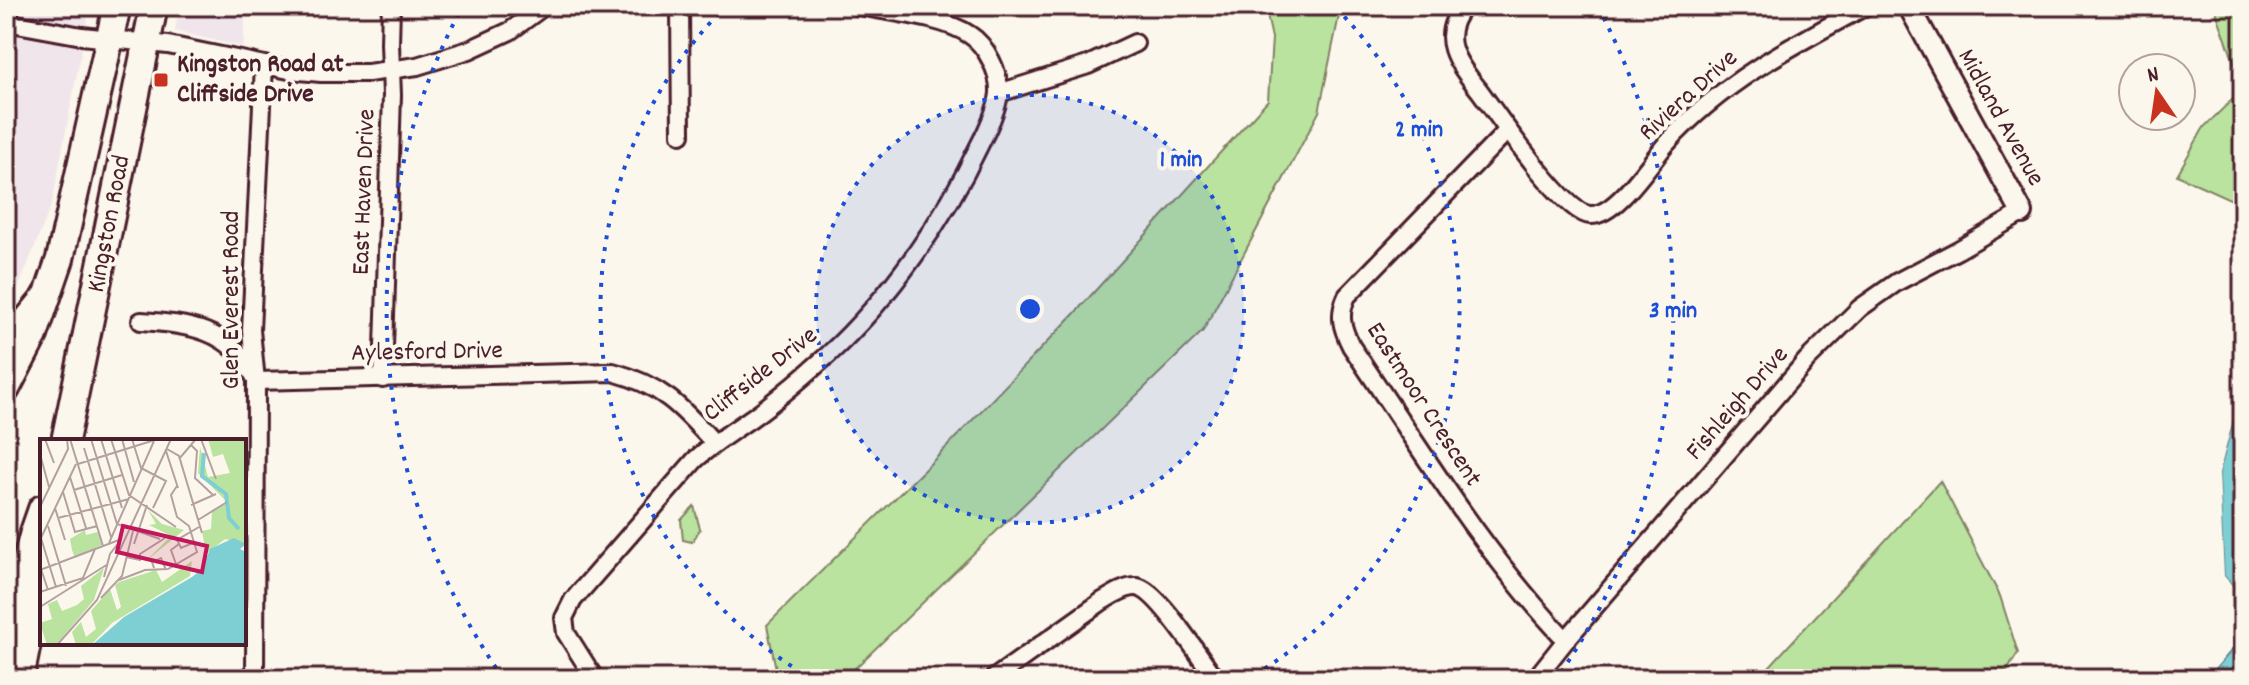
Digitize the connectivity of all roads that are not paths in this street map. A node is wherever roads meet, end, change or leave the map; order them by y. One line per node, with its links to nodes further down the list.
1 (117, 6): 11 (main road, Kingston Road)
2 (154, 6): 12 (main road, Kingston Road)
3 (391, 6): 15 (street, East Haven Drive)
4 (544, 6): 15 (street)
5 (680, 6): 18 (street)
6 (859, 6): 16 (street)
7 (1464, 6): 17 (street)
8 (1866, 6): 17 (street, Riviera Drive)
9 (1909, 6): 19 (street, Midland Avenue)
10 (6, 22): 11 (street)
11 (109, 39): 12 (street); 20 (main road, Kingston Road)
12 (148, 43): 14 (street); 26 (main road, Kingston Road)
13 (1135, 43): 16 (street)
14 (264, 65): 15 (street); 24 (street, Glen Everest Road)
15 (392, 70): 23 (street, East Haven Drive)
16 (999, 93): 27 (street, Cliffside Drive)
17 (1507, 131): 31 (street, Eastmoor Crescent)
18 (681, 134)
19 (2022, 213): 31 (street, Fishleigh Drive)
20 (48, 290): 22 (street); 25 (main road, Kingston Road)
21 (141, 321): 24 (street)
22 (6, 341)
23 (383, 379): 24 (street, Aylesford Drive); 27 (street, Aylesford Drive)
24 (256, 381): 33 (street, Glen Everest Road)
25 (6, 389)
26 (65, 439)
27 (714, 443): 34 (street, Cliffside Drive)
28 (40, 515): 30 (main road)
29 (40, 578): 32 (main road)
30 (6, 638)
31 (1566, 640): 37 (street, Fishleigh Drive)
32 (20, 679)
33 (255, 679)
34 (595, 679)
35 (993, 679): 36 (street)
36 (1216, 679)
37 (1535, 679)

